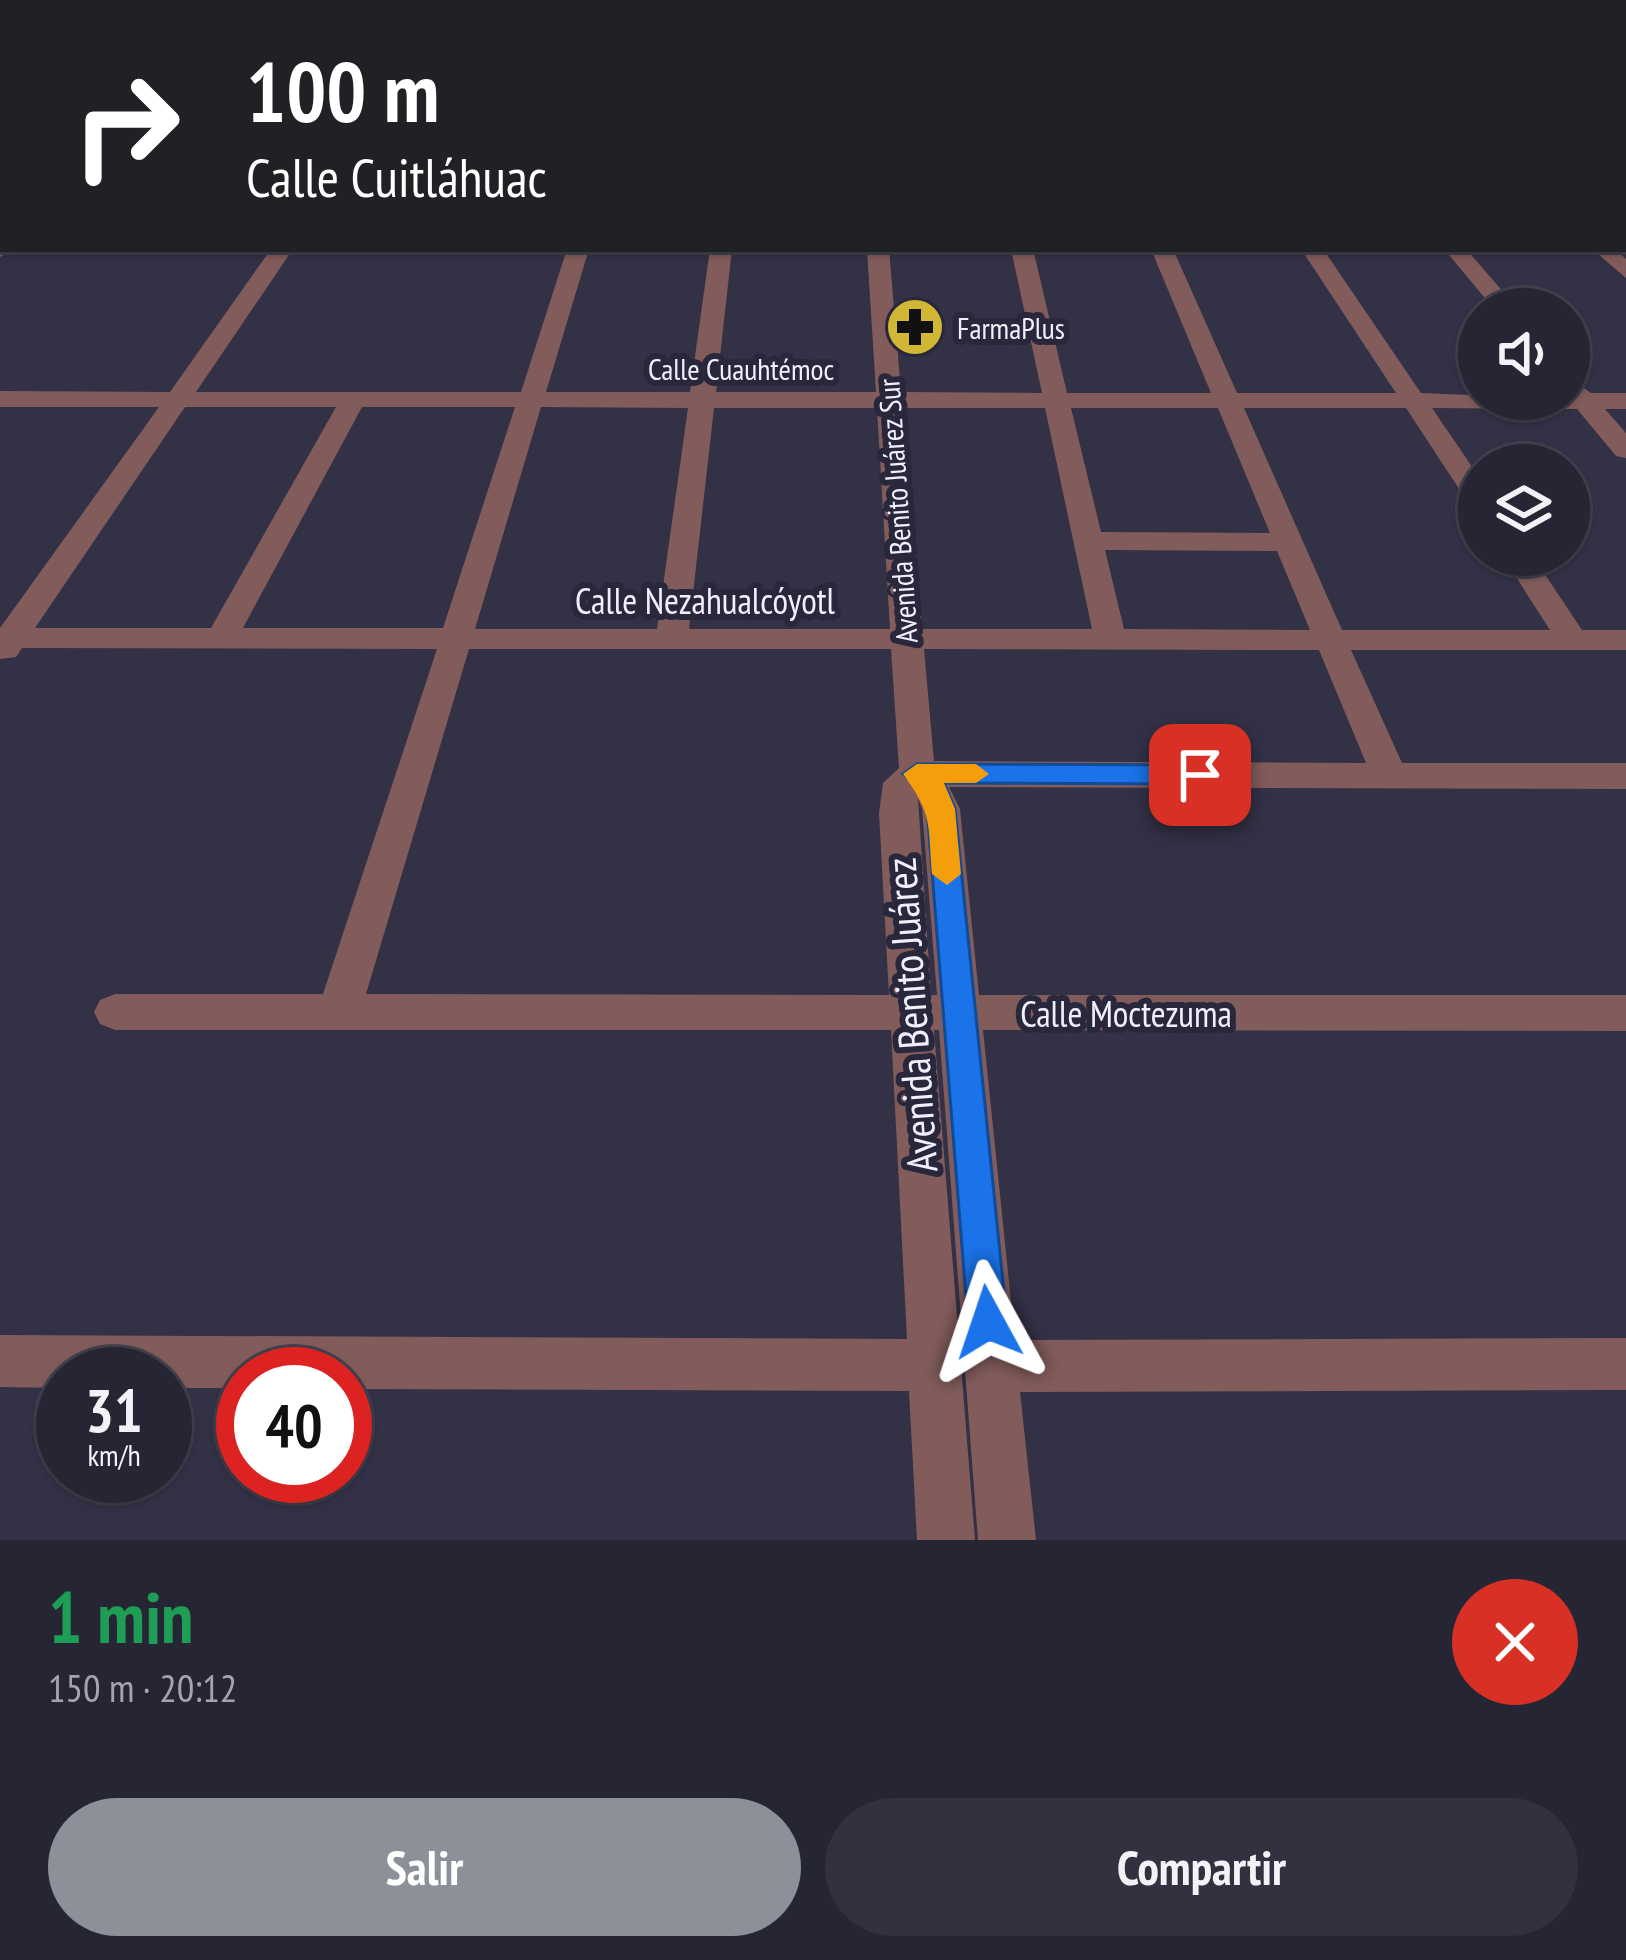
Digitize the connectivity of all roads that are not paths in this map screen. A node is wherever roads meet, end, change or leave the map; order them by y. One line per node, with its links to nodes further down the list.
1 (280, 252): 13 (street)
2 (577, 252): 15 (street)
3 (721, 252): 16 (street)
4 (878, 252): 17 (street, Avenida Benito Juárez Sur)
5 (1023, 252): 18 (street)
6 (1163, 252): 19 (street)
7 (1314, 252): 20 (street)
8 (1458, 252): 9 (street)
9 (1488, 288)
10 (1590, 394): 21 (street, Calle Cuauhtémoc)
11 (0, 399): 13 (street, Calle Cuauhtémoc)
12 (1458, 399): 20 (street, Calle Cuauhtémoc)
13 (177, 400): 14 (street, Calle Cuauhtémoc); 36 (street)
14 (353, 400): 15 (street, Calle Cuauhtémoc); 28 (street)
15 (530, 400): 16 (street, Calle Cuauhtémoc); 29 (street)
16 (703, 401): 17 (street, Calle Cuauhtémoc); 30 (street)
17 (889, 401): 18 (street, Calle Cuauhtémoc); 31 (street, Avenida Benito Juárez Sur)
18 (1056, 401): 19 (street, Calle Cuauhtémoc); 25 (street)
19 (1228, 401): 20 (street, Calle Cuauhtémoc); 26 (street)
20 (1414, 401): 24 (street)
21 (1626, 401)
22 (1590, 407): 23 (street)
23 (1626, 450)
24 (1458, 467)
25 (1088, 541): 26 (street); 32 (street)
26 (1288, 542): 33 (street)
27 (1531, 576): 34 (street)
28 (222, 638): 29 (street, Calle Nezahualcóyotl); 36 (street, Calle Nezahualcóyotl)
29 (455, 638): 30 (street, Calle Nezahualcóyotl); 44 (street)
30 (672, 639): 31 (street, Calle Nezahualcóyotl)
31 (905, 639): 32 (street, Calle Nezahualcóyotl); 37 (street, Avenida Benito Juárez Sur)
32 (1110, 639): 33 (street, Calle Nezahualcóyotl)
33 (1330, 640): 34 (street, Calle Nezahualcóyotl); 38 (street)
34 (1574, 640): 35 (street, Calle Nezahualcóyotl)
35 (1626, 640)
36 (4, 644)
37 (917, 774): 38 (street); 41 (street, Avenida Benito Juárez); 42 (street, Avenida Benito Juárez)
38 (1389, 776): 39 (street)
39 (1626, 776)
40 (115, 1012): 44 (street, Calle Moctezuma)
41 (911, 1013): 42 (street, Calle Moctezuma); 44 (street, Calle Moctezuma); 47 (street, Avenida Benito Juárez)
42 (959, 1013): 43 (street, Calle Moctezuma); 48 (street, Avenida Benito Juárez)
43 (1626, 1013)
44 (338, 1015)
45 (0, 1361): 47 (street)
46 (1626, 1364): 48 (street)
47 (935, 1365): 49 (street, Avenida Benito Juárez)
48 (992, 1366): 50 (street, Avenida Benito Juárez)
49 (946, 1540)
50 (1007, 1540)

